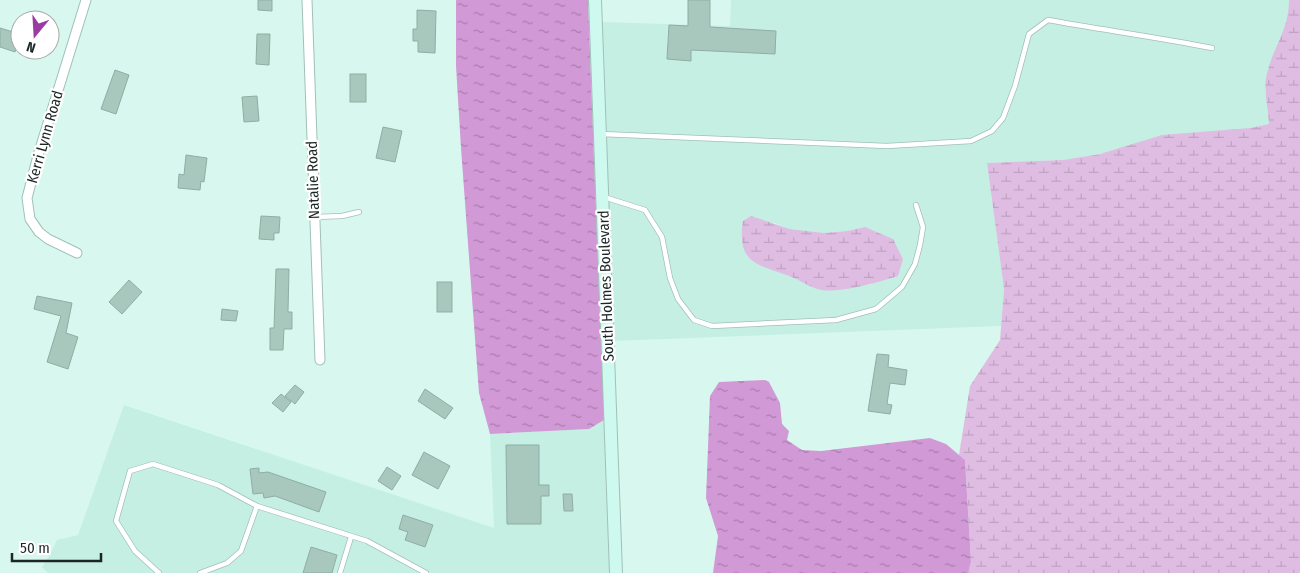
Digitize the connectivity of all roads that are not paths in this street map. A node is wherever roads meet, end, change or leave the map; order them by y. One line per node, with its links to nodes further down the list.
1 (86, 0): 10 (street, Kerri Lynn Road)
2 (307, 0): 9 (street, Natalie Road)
3 (594, 0): 5 (main road, South Holmes Boulevard)
4 (1212, 48): 5 (lane)
5 (600, 134): 6 (main road, South Holmes Boulevard)
6 (602, 197): 7 (lane); 18 (main road, South Holmes Boulevard)
7 (916, 205)
8 (359, 212): 9 (lane)
9 (315, 217): 11 (street, Natalie Road)
10 (77, 253)
11 (320, 360)
12 (257, 506): 13 (lane); 15 (lane); 16 (lane)
13 (351, 536): 14 (lane); 17 (lane)
14 (423, 572)
15 (159, 573)
16 (200, 573)
17 (340, 573)
18 (616, 573)

